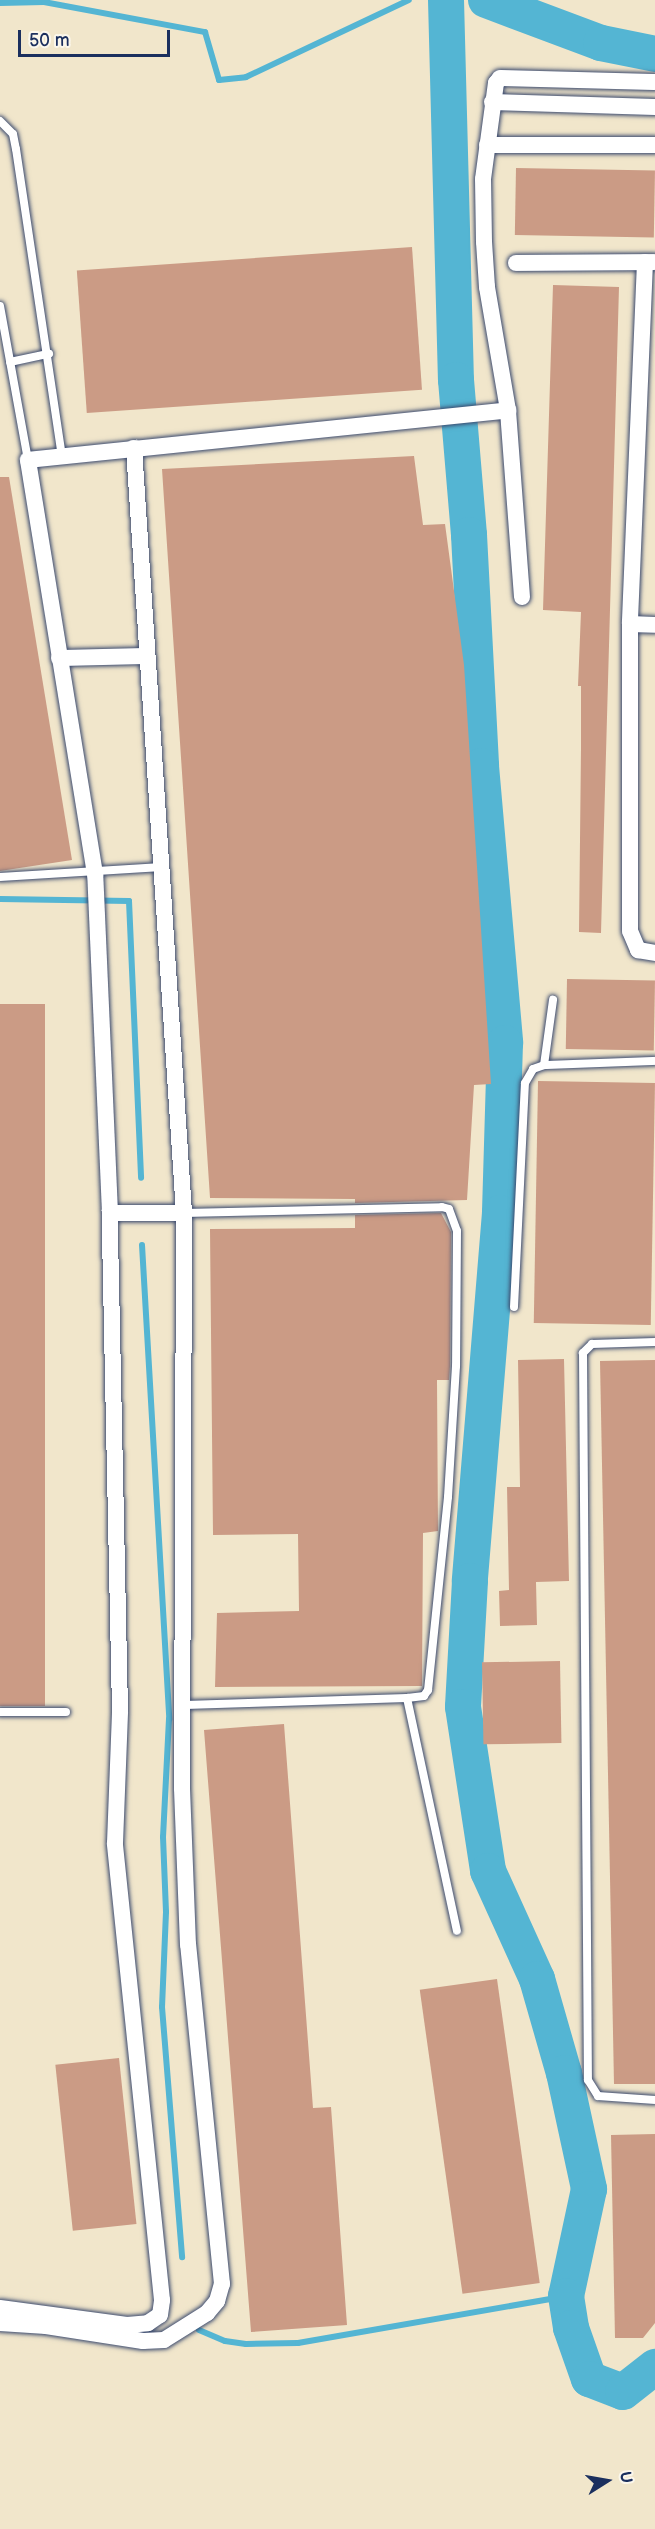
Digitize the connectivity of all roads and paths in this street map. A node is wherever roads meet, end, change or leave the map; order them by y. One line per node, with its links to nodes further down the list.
1 (655, 82): 2 (street)
2 (492, 102): 3 (street); 5 (street)
3 (655, 107)
4 (0, 122): 10 (lane)
5 (487, 145): 6 (street); 12 (street)
6 (655, 145)
7 (650, 262): 8 (street); 17 (street)
8 (516, 263)
9 (0, 306): 11 (lane)
10 (49, 354): 11 (lane); 14 (lane)
11 (10, 362): 15 (lane)
12 (508, 410): 13 (street); 16 (street)
13 (134, 448): 14 (street); 19 (street)
14 (62, 455): 15 (street)
15 (28, 460): 20 (street)
16 (522, 597)
17 (630, 624): 18 (street); 24 (street)
18 (655, 625)
19 (147, 656): 20 (street); 21 (street)
20 (59, 658): 23 (street)
21 (162, 867): 23 (lane); 29 (street)
22 (0, 877): 23 (lane)
23 (95, 881): 28 (street)
24 (655, 953)
25 (553, 1000): 27 (lane)
26 (655, 1061): 27 (lane)
27 (544, 1065): 30 (lane)
28 (117, 1213): 29 (street); 38 (street)
29 (184, 1213): 32 (lane); 33 (street)
30 (514, 1307)
31 (655, 1342): 37 (lane)
32 (407, 1698): 33 (lane); 36 (lane)
33 (185, 1705): 39 (street)
34 (0, 1712): 35 (lane)
35 (66, 1712)
36 (457, 1930)
37 (655, 2100)
38 (0, 2308)
39 (0, 2323)

